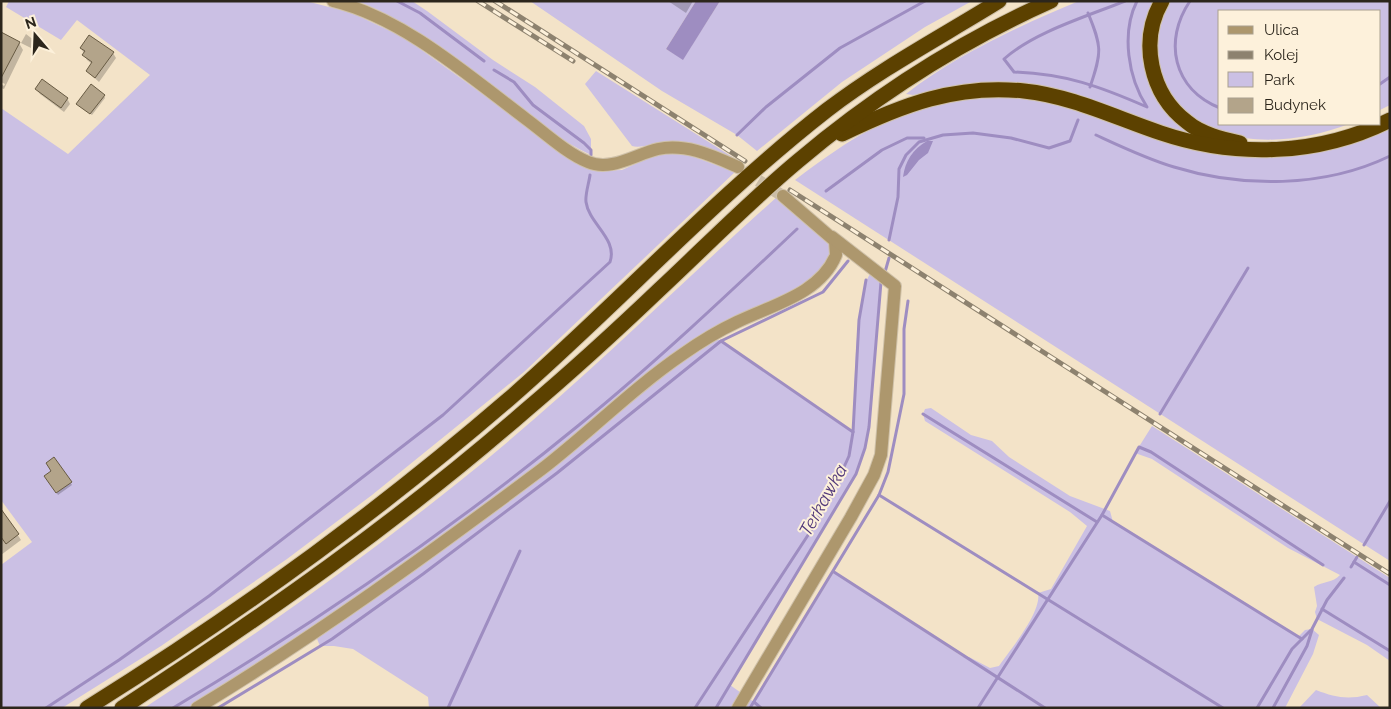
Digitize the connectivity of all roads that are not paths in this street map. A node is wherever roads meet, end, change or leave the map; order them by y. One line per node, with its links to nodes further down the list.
1 (333, 1): 8 (street)
2 (1051, 1): 6 (highway)
3 (1162, 1): 7 (highway)
4 (998, 2): 11 (highway)
5 (1378, 125): 7 (highway)
6 (814, 147): 7 (highway); 12 (highway)
7 (1261, 148)
8 (738, 167)
9 (783, 196): 10 (street)
10 (832, 237): 13 (street); 14 (street)
11 (87, 708)
12 (122, 708)
13 (197, 708)
14 (738, 708)

